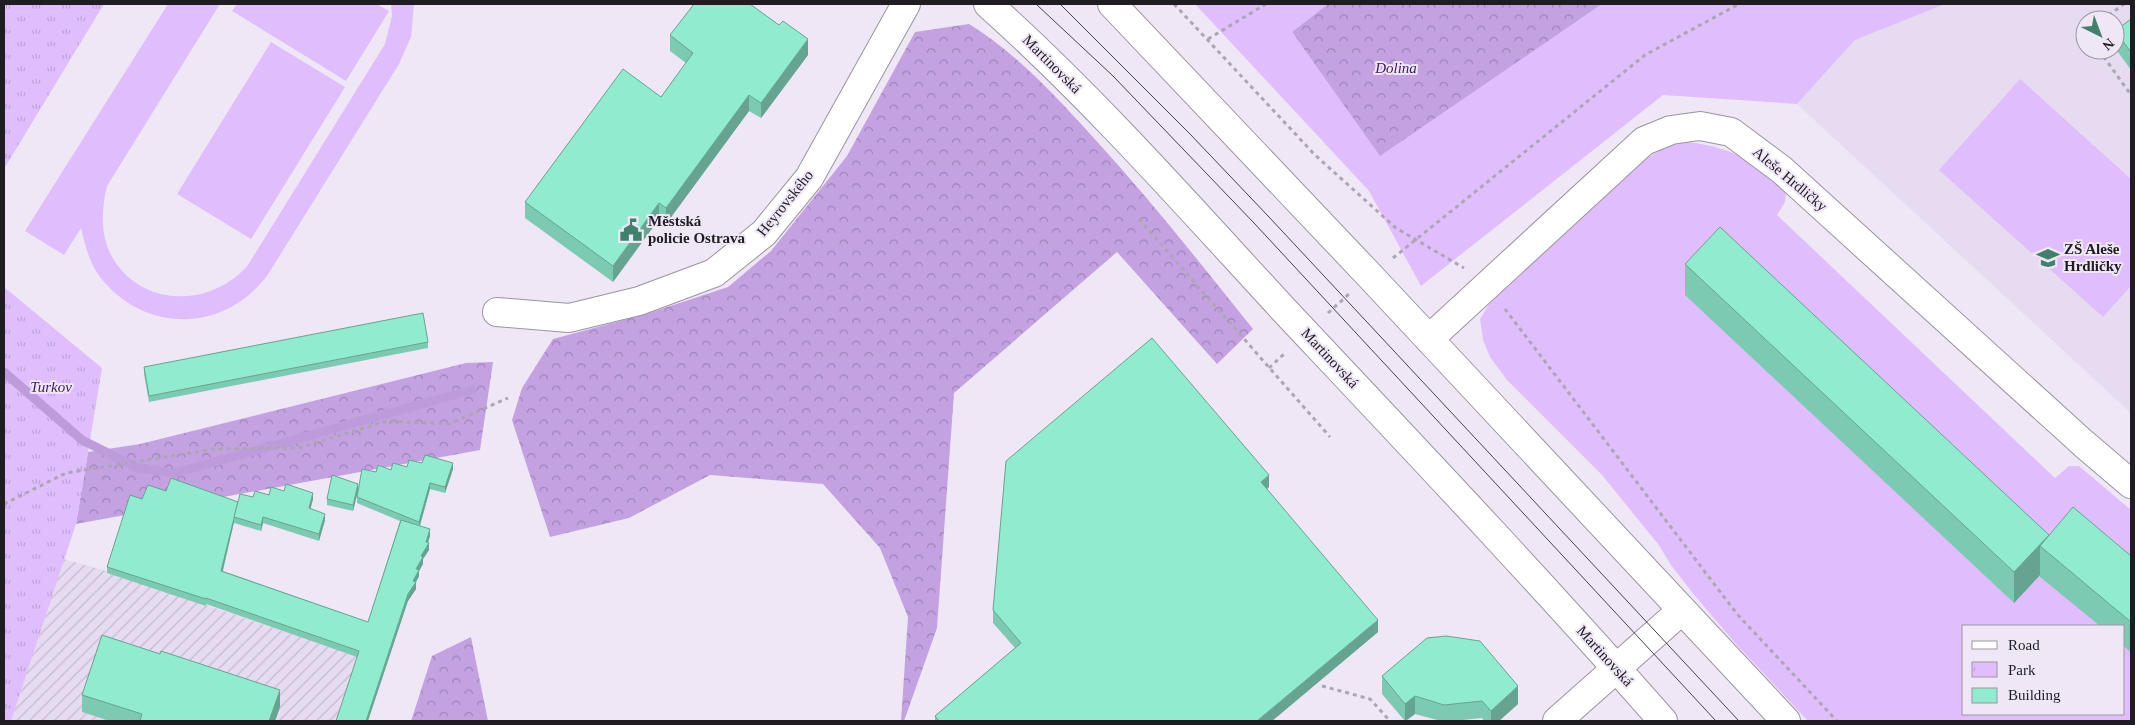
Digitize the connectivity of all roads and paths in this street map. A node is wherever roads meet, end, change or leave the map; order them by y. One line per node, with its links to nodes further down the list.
1 (906, 4): 14 (street, Heyrovského)
2 (988, 4): 15 (street, Martinovská)
3 (1112, 4): 12 (street)
4 (1174, 4): 7 (path)
5 (1266, 4): 7 (path)
6 (1740, 4): 11 (path)
7 (1208, 40): 11 (path)
8 (2106, 60): 9 (path)
9 (2131, 95)
10 (1139, 220): 17 (path)
11 (1415, 240): 12 (path); 13 (path)
12 (1370, 276): 15 (path); 16 (street)
13 (1485, 286): 16 (street, Aleše Hrdličky); 20 (street, Aleše Hrdličky); 29 (path)
14 (497, 312)
15 (1306, 333): 17 (path); 23 (street, Martinovská)
16 (1429, 340): 22 (street)
17 (1269, 368): 19 (path)
18 (508, 398): 21 (path)
19 (1330, 437)
20 (2131, 484)
21 (4, 504)
22 (1682, 610): 23 (street); 28 (street)
23 (1617, 668): 26 (street); 27 (street, Martinovská)
24 (1322, 686): 25 (path)
25 (1390, 721)
26 (1557, 721)
27 (1663, 721)
28 (1786, 721)
29 (1837, 721)

